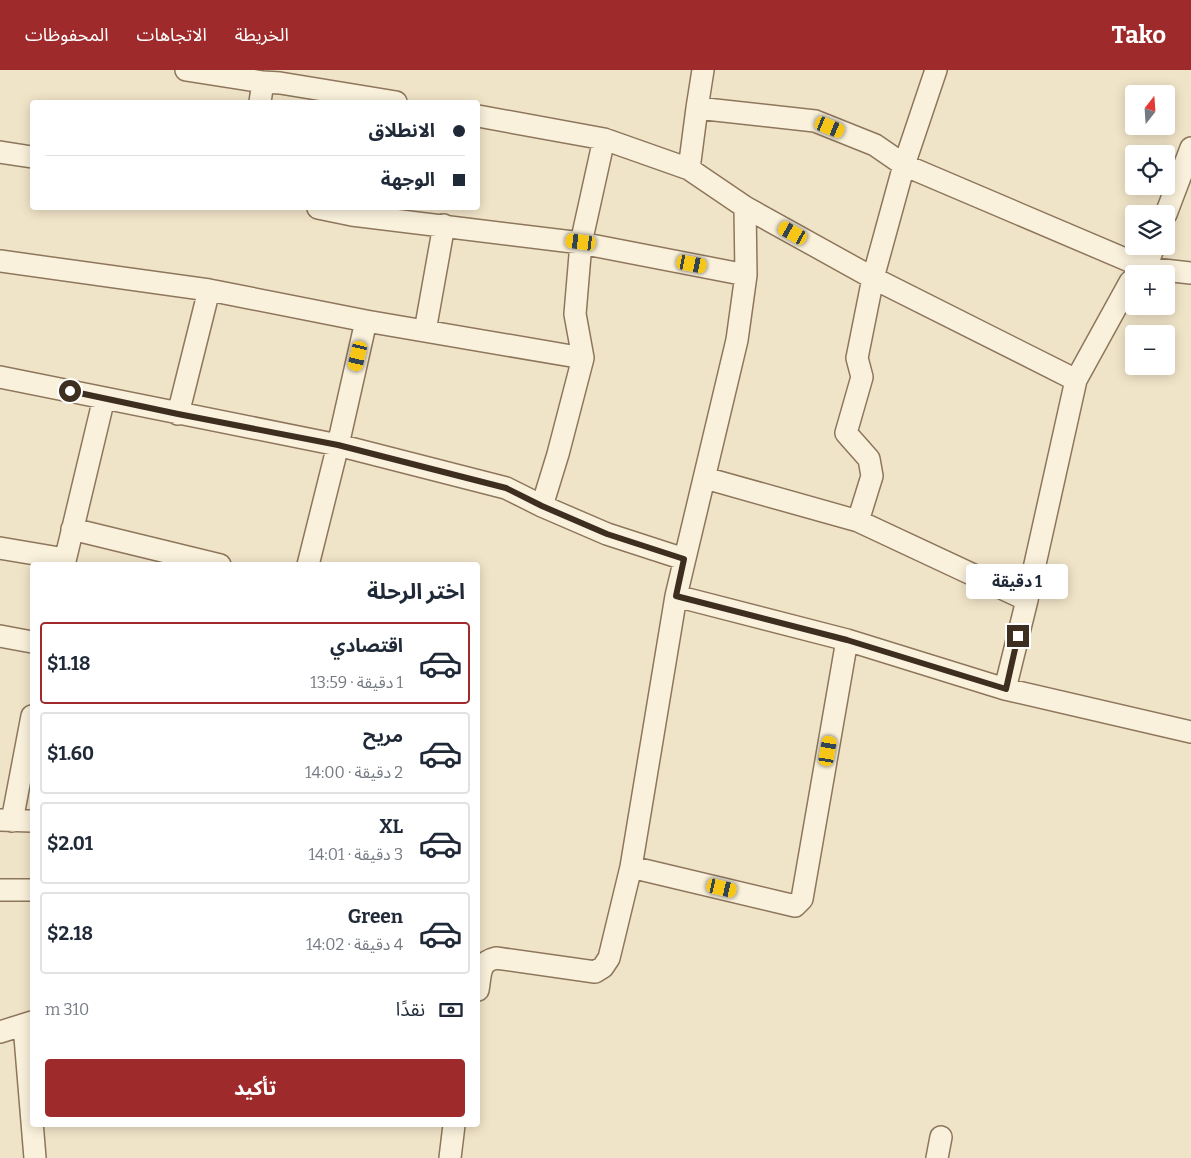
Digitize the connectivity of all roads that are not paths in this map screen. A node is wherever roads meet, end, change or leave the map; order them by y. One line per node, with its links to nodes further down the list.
1 (186, 70): 4 (street)
2 (703, 70): 6 (street)
3 (936, 70): 12 (street)
4 (271, 84): 5 (street)
5 (382, 100)
6 (697, 108): 12 (street); 13 (street)
7 (480, 116): 8 (street)
8 (604, 139): 13 (street); 18 (street)
9 (1191, 148): 14 (street)
10 (0, 152): 11 (street)
11 (30, 157)
12 (904, 165): 20 (street); 24 (street)
13 (689, 169): 15 (street)
14 (1169, 205)
15 (746, 206): 23 (street); 24 (street)
16 (328, 210): 17 (street)
17 (444, 225): 18 (street); 28 (street)
18 (581, 242): 23 (street); 29 (street)
19 (0, 261): 25 (street)
20 (1125, 266)
21 (1175, 273): 22 (street)
22 (1191, 273)
23 (746, 275): 35 (street)
24 (873, 278): 31 (street); 37 (street)
25 (208, 290): 27 (street); 33 (street)
26 (1125, 291): 31 (street)
27 (366, 321): 28 (street); 34 (street)
28 (425, 331): 29 (street)
29 (583, 358): 36 (street)
30 (0, 377): 32 (street)
31 (1076, 380): 45 (street)
32 (104, 398): 33 (street); 38 (street)
33 (178, 414): 34 (street)
34 (338, 445): 36 (street); 43 (street)
35 (705, 478): 37 (street); 40 (street)
36 (542, 506): 40 (street)
37 (858, 521): 45 (street)
38 (72, 529): 41 (street); 42 (street)
39 (0, 548): 41 (street)
40 (684, 559): 44 (street)
41 (64, 562)
42 (208, 562)
43 (309, 562)
44 (676, 596): 47 (street); 53 (street)
45 (1027, 600): 49 (street)
46 (0, 636): 48 (street)
47 (847, 640): 49 (street); 53 (street)
48 (30, 642)
49 (1006, 689): 51 (street)
50 (30, 728): 52 (street)
51 (1191, 732)
52 (15, 821)
53 (631, 867): 56 (street)
54 (0, 890): 55 (street)
55 (30, 890)
56 (480, 978)
57 (28, 1023): 58 (street); 59 (street)
58 (0, 1032)
59 (30, 1062)
60 (33, 1127): 63 (street)
61 (454, 1127): 64 (street)
62 (941, 1137): 65 (street)
63 (35, 1158)
64 (450, 1158)
65 (937, 1158)

